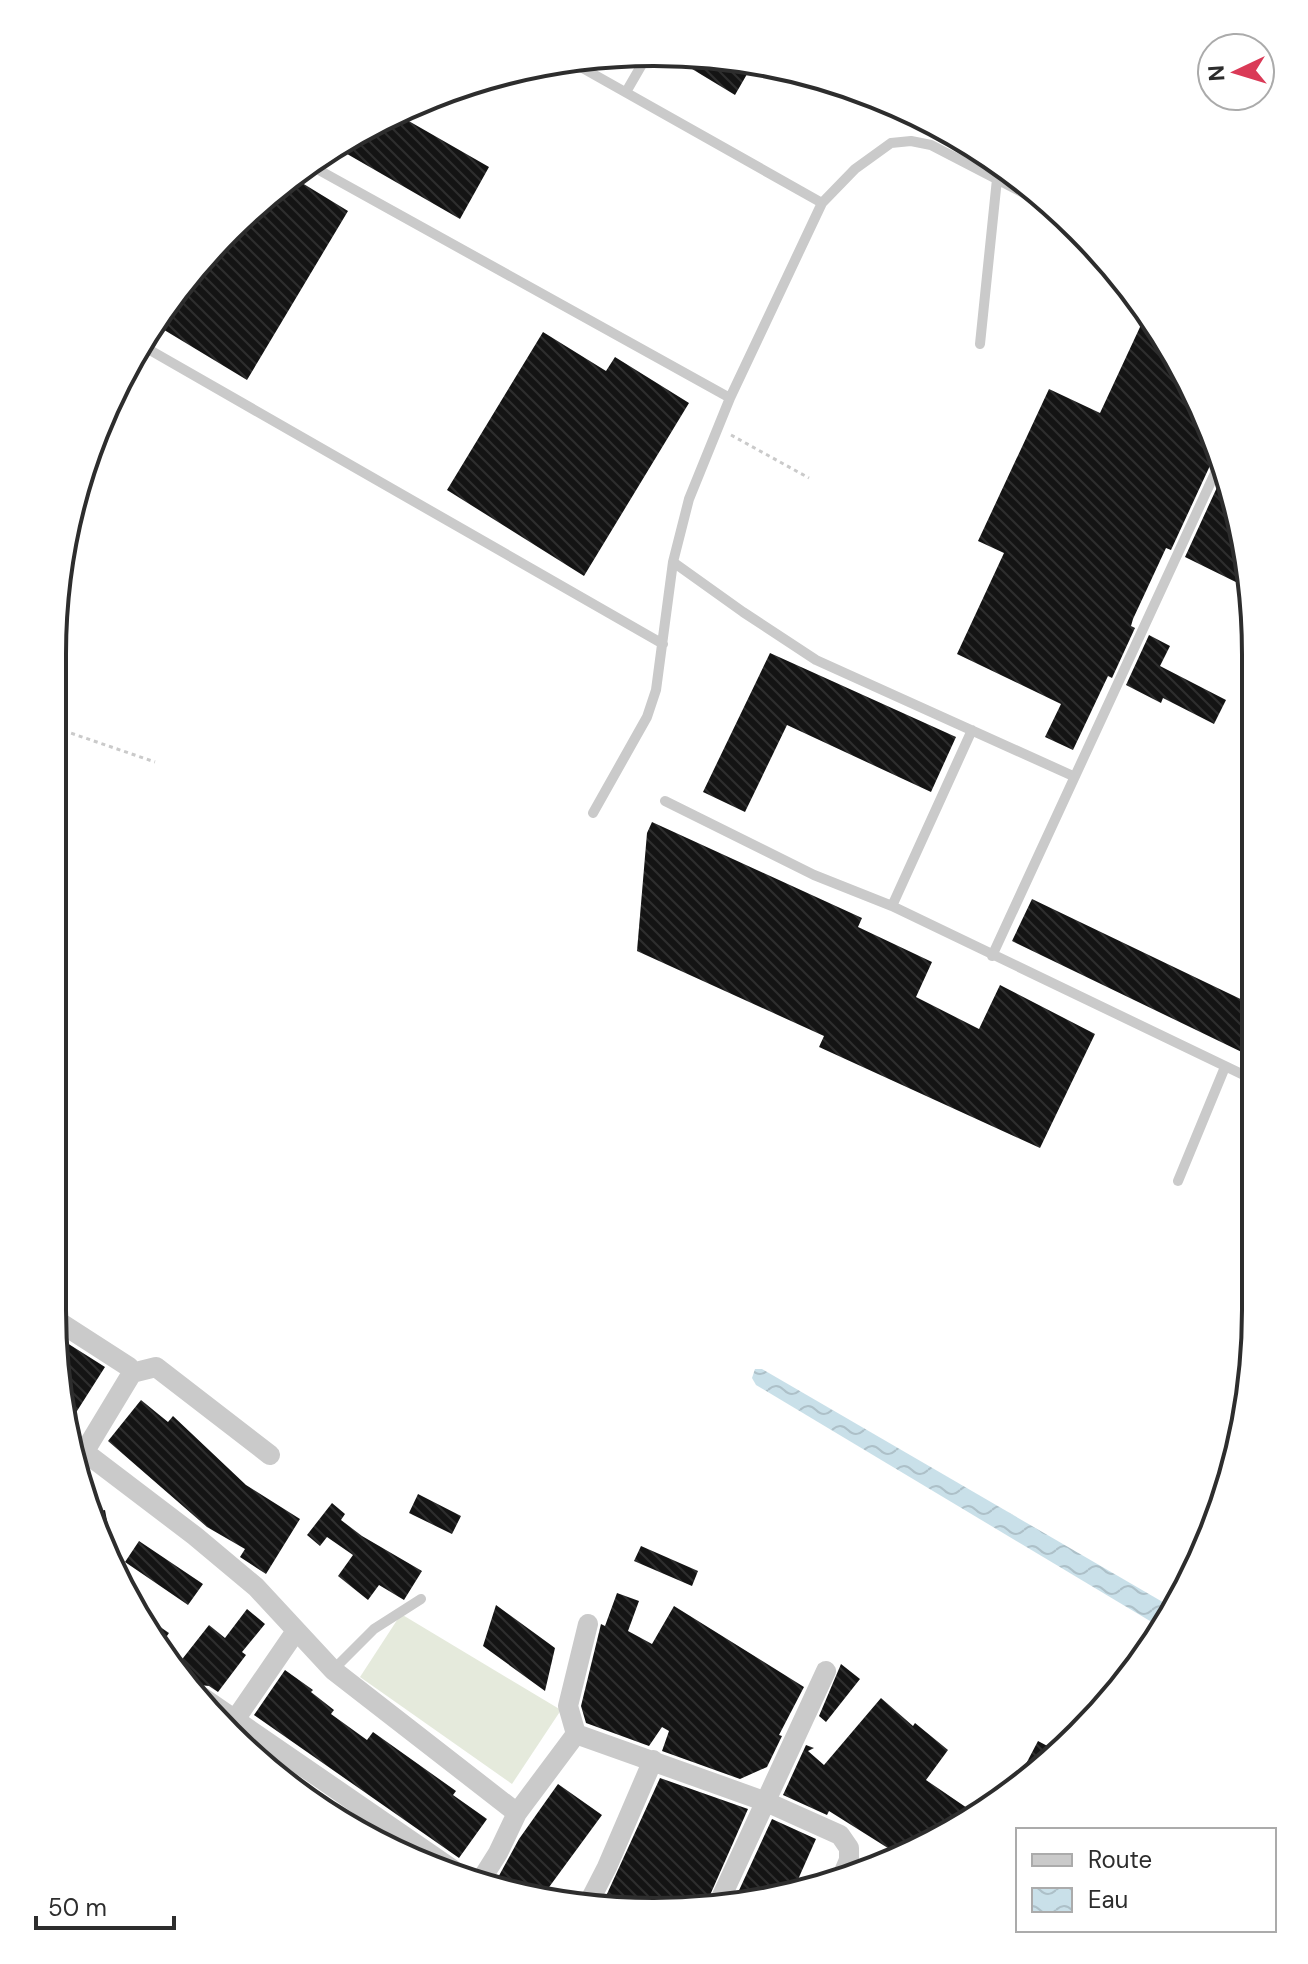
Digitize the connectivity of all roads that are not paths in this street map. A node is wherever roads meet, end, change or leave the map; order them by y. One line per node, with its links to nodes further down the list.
1 (641, 66): 3 (lane)
2 (586, 70): 3 (lane)
3 (626, 92): 7 (lane)
4 (320, 170): 10 (lane)
5 (997, 179): 6 (lane); 7 (lane); 8 (lane)
6 (1007, 184)
7 (822, 203): 10 (lane)
8 (980, 344)
9 (151, 351): 13 (lane)
10 (730, 398): 12 (lane)
11 (1214, 475): 15 (lane)
12 (673, 562): 13 (lane); 14 (lane)
13 (663, 644): 17 (lane)
14 (972, 730): 15 (lane); 18 (lane)
15 (1073, 776): 19 (lane)
16 (665, 801): 18 (lane)
17 (593, 813)
18 (892, 906): 19 (lane)
19 (992, 956): 20 (lane)
20 (1225, 1067): 21 (lane); 22 (lane)
21 (1242, 1075)
22 (1178, 1181)
23 (66, 1327): 24 (street)
24 (132, 1373): 25 (street); 26 (street)
25 (83, 1448)
26 (270, 1455)
27 (85, 1459): 30 (street)
28 (421, 1599): 31 (lane)
29 (588, 1624): 35 (street)
30 (296, 1631): 31 (street); 33 (street)
31 (333, 1670): 38 (street)
32 (826, 1671): 37 (street)
33 (234, 1722)
34 (242, 1730): 39 (street)
35 (576, 1734): 36 (street); 38 (street)
36 (653, 1760): 37 (street); 44 (street)
37 (764, 1801): 41 (street); 43 (street)
38 (517, 1813): 42 (street)
39 (360, 1818): 40 (street)
40 (396, 1838)
41 (847, 1866)
42 (485, 1873)
43 (723, 1894)
44 (593, 1895)

